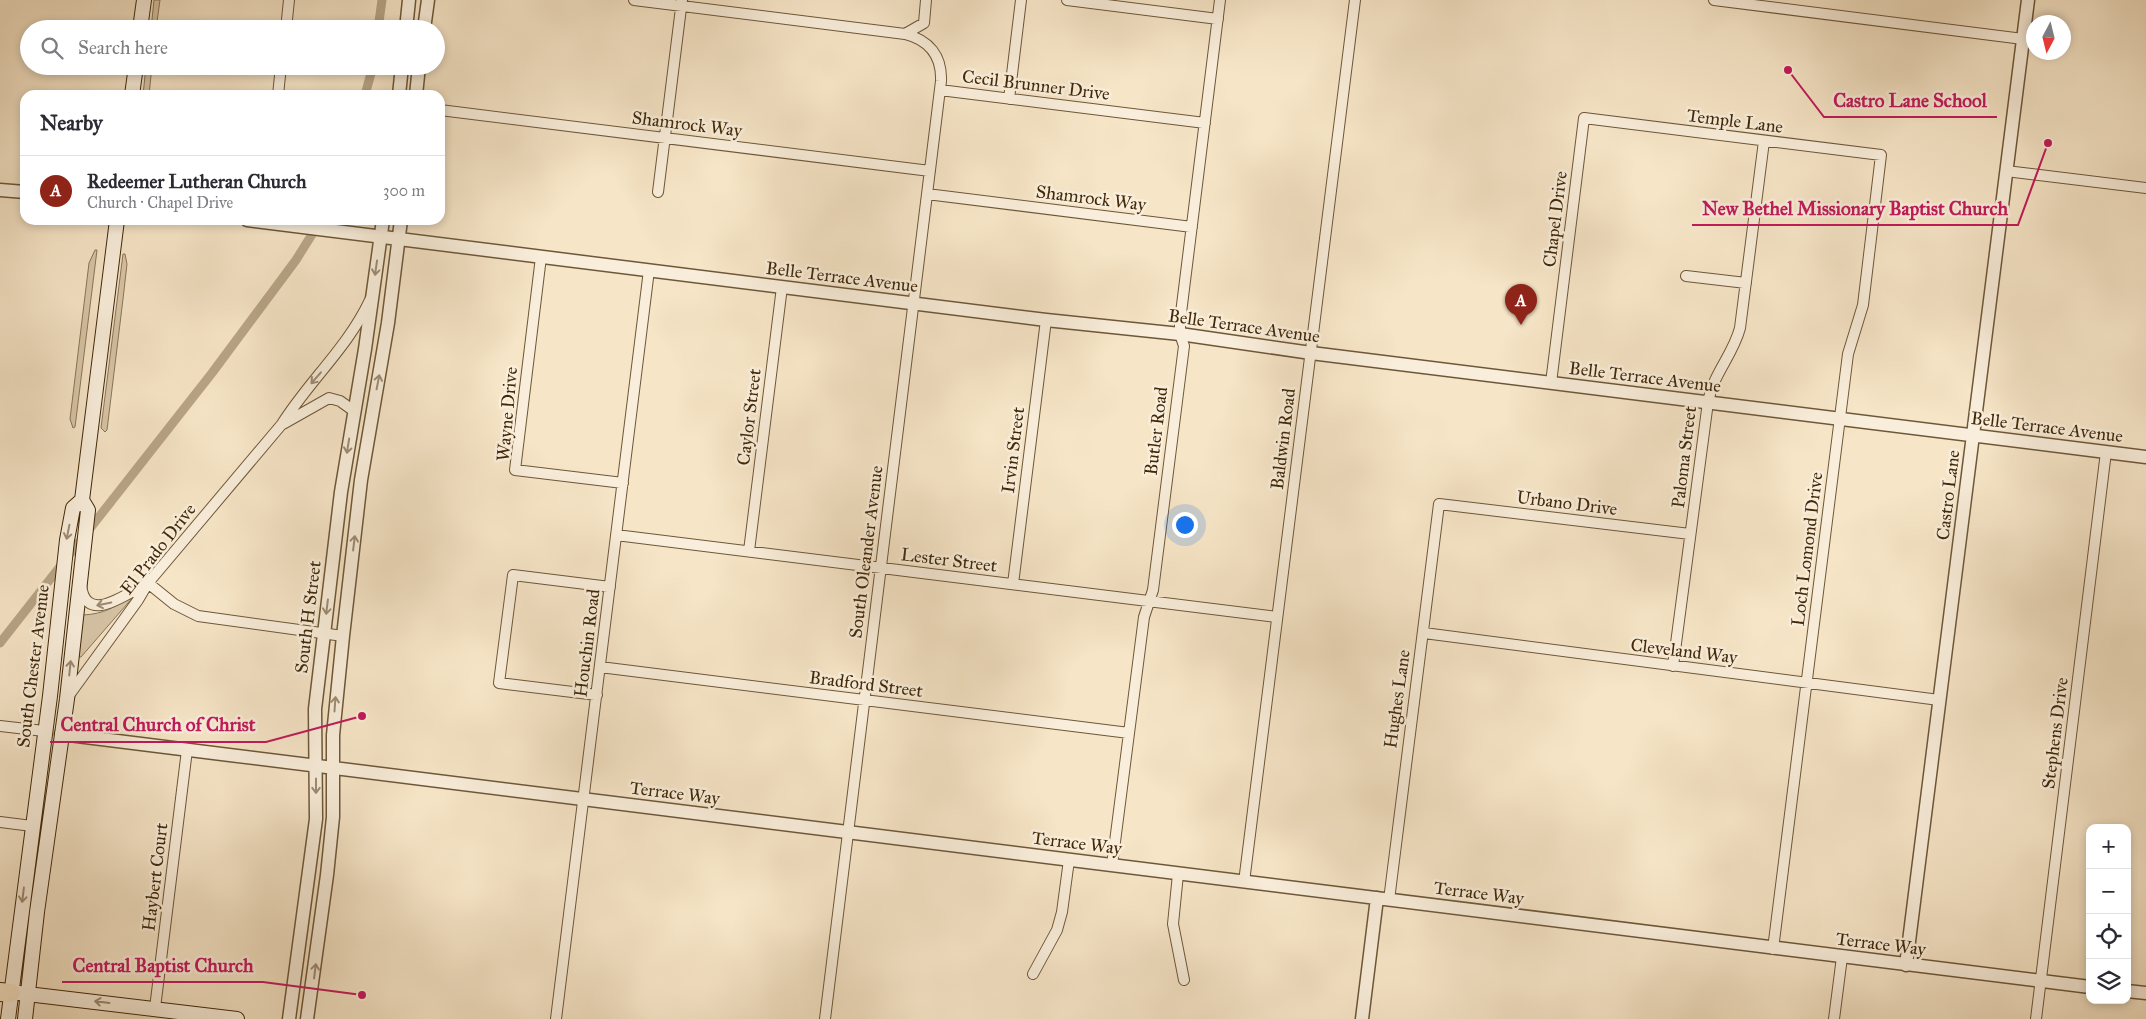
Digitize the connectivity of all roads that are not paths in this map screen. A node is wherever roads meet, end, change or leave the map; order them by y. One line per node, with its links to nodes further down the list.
1 (144, 0): 16 (main road)
2 (290, 0): 17 (street)
3 (409, 0): 18 (street)
4 (428, 0): 19 (street)
5 (634, 0): 13 (street, Cecil Brunner Drive)
6 (926, 0): 20 (street)
7 (1021, 0): 31 (street)
8 (1067, 0): 15 (street)
9 (1220, 0): 15 (street, Butler Road)
10 (1355, 0): 61 (street, Baldwin Road)
11 (1714, 0): 14 (street)
12 (2028, 0): 21 (street, Castro Lane)
13 (682, 3): 20 (street, Cecil Brunner Drive); 35 (street)
14 (1759, 3): 21 (street)
15 (1218, 19): 34 (street, Butler Road)
16 (141, 20)
17 (287, 20)
18 (407, 20)
19 (425, 20)
20 (905, 34): 30 (street, Cecil Brunner Drive)
21 (2023, 38): 39 (street, Castro Lane)
22 (135, 75): 26 (main road)
23 (280, 75): 27 (street)
24 (401, 75): 28 (street)
25 (418, 75): 29 (street)
26 (133, 90)
27 (279, 90)
28 (400, 90)
29 (417, 90)
30 (940, 90): 31 (street, Cecil Brunner Drive); 38 (street, South Oleander Avenue)
31 (1009, 98): 34 (street, Cecil Brunner Drive)
32 (445, 111): 35 (street, Shamrock Way)
33 (1584, 118): 36 (street, Temple Lane); 62 (street, Chapel Drive)
34 (1205, 123): 49 (street, Butler Road)
35 (665, 138): 38 (street, Shamrock Way); 43 (street)
36 (1764, 141): 37 (street, Temple Lane); 55 (street, Paloma Street)
37 (1881, 155): 65 (street, Loch Lomond Drive)
38 (930, 171): 44 (street, South Oleander Avenue)
39 (2006, 171): 40 (street); 67 (street, Castro Lane)
40 (2146, 188)
41 (0, 190): 42 (street)
42 (20, 192)
43 (658, 192)
44 (927, 194): 49 (street, Shamrock Way); 58 (street, South Oleander Avenue)
45 (116, 225): 71 (main road, South Chester Avenue)
46 (289, 225): 50 (street, Belle Terrace Avenue)
47 (382, 225): 50 (street, South H Street)
48 (400, 225): 51 (street, South H Street)
49 (1192, 227): 60 (street, Butler Road)
50 (381, 236): 51 (street, Belle Terrace Avenue); 57 (street, South H Street, one-way to 57)
51 (399, 238): 52 (street, Belle Terrace Avenue); 86 (street, South H Street, one-way to 51)
52 (540, 257): 53 (street, Belle Terrace Avenue); 70 (street, Wayne Drive)
53 (649, 270): 56 (street, Belle Terrace Avenue); 70 (street, Houchin Road)
54 (1686, 276): 55 (street)
55 (1746, 283): 63 (street, Paloma Street)
56 (782, 287): 58 (street, Belle Terrace Avenue); 75 (street, Caylor Street)
57 (372, 294): 64 (street, South H Street); 66 (street, El Prado Drive, one-way to 66)
58 (914, 303): 59 (street, Belle Terrace Avenue); 76 (street, South Oleander Avenue)
59 (1046, 320): 60 (street, Belle Terrace Avenue); 79 (street, Irvin Street)
60 (1180, 334): 61 (street, Belle Terrace Avenue); 81 (street, Butler Road)
61 (1311, 353): 62 (street, Belle Terrace Avenue); 82 (street, Baldwin Road)
62 (1551, 383): 63 (street, Belle Terrace Avenue)
63 (1708, 402): 65 (street, Belle Terrace Avenue); 73 (street, Paloma Street)
64 (354, 411): 66 (street, El Prado Drive); 85 (street, South H Street, one-way to 85)
65 (1840, 419): 67 (street, Belle Terrace Avenue); 89 (street, Loch Lomond Drive)
66 (282, 424): 78 (street, El Prado Drive)
67 (1973, 435): 68 (street, Belle Terrace Avenue); 93 (street, Castro Lane)
68 (2106, 452): 69 (street, Belle Terrace Avenue); 117 (street, Stephens Drive)
69 (2146, 456)
70 (623, 483): 74 (street, Houchin Road)
71 (82, 500): 77 (main road, South Chester Avenue); 83 (main road, South Chester Avenue, one-way to 83)
72 (1439, 504): 73 (street, Urbano Drive); 84 (street, Hughes Lane)
73 (1690, 534): 87 (street, Paloma Street)
74 (616, 535): 75 (street, Lester Street); 80 (street, Houchin Road)
75 (749, 551): 76 (street, Lester Street)
76 (881, 568): 79 (street, Lester Street); 92 (street, South Oleander Avenue)
77 (81, 571): 78 (street, one-way to 77); 91 (main road, South Chester Avenue, one-way to 77)
78 (148, 583): 85 (street); 91 (street, El Prado Drive)
79 (1013, 584): 81 (street, Lester Street)
80 (610, 587): 88 (street, Houchin Road); 90 (street)
81 (1149, 601): 82 (street, Lester Street); 96 (street, Butler Road)
82 (1277, 617): 109 (street, Baldwin Road)
83 (57, 631): 95 (main road, South Chester Avenue); 97 (main road)
84 (1424, 633): 87 (street, Cleveland Way); 110 (street, Hughes Lane)
85 (324, 634): 86 (street); 99 (street, South H Street)
86 (343, 636): 100 (street, South H Street, one-way to 86)
87 (1673, 666): 89 (street, Cleveland Way)
88 (600, 667): 90 (street, Houchin Road); 92 (street, Bradford Street)
89 (1807, 683): 93 (street, Cleveland Way); 112 (street, Loch Lomond Drive)
90 (596, 695): 101 (street, Houchin Road)
91 (67, 699): 97 (main road, South Chester Avenue)
92 (864, 700): 96 (street, Bradford Street); 105 (street, South Oleander Avenue)
93 (1939, 700): 114 (street, Castro Lane)
94 (0, 726): 95 (street)
95 (44, 731): 103 (main road); 104 (main road, South Chester Avenue)
96 (1129, 733): 107 (street, Butler Road)
97 (61, 734): 98 (street, Terrace Way); 103 (main road, South Chester Avenue)
98 (187, 750): 99 (street, Terrace Way); 122 (street, Haybert Court)
99 (316, 765): 100 (street, Terrace Way); 126 (street, South H Street, one-way to 126)
100 (333, 768): 101 (street, Terrace Way); 127 (street, South H Street, one-way to 100)
101 (584, 799): 105 (street, Terrace Way); 128 (street, Houchin Road)
102 (0, 822): 104 (street)
103 (49, 825): 111 (main road, South Chester Avenue)
104 (32, 826): 111 (main road); 120 (main road, South Chester Avenue, one-way to 120)
105 (848, 832): 106 (street, Terrace Way); 129 (street, South Oleander Avenue)
106 (1069, 860): 107 (street, Terrace Way); 115 (street)
107 (1112, 865): 108 (street, Terrace Way)
108 (1178, 874): 109 (street, Terrace Way); 116 (street)
109 (1244, 882): 110 (street, Terrace Way)
110 (1383, 899): 112 (street, Terrace Way); 130 (street, Hughes Lane)
111 (37, 912): 120 (main road, South Chester Avenue)
112 (1774, 948): 113 (street, Terrace Way)
113 (1842, 957): 114 (street, Terrace Way); 131 (street)
114 (1906, 965): 117 (street, Terrace Way)
115 (1033, 974)
116 (1184, 980)
117 (2041, 980): 118 (street, Terrace Way); 132 (street, Stephens Drive)
118 (2086, 986)
119 (2131, 992): 121 (street)
120 (13, 993): 122 (main road, one-way to 120); 123 (main road, South Chester Avenue); 124 (main road, South Chester Avenue)
121 (2146, 994)
122 (155, 1008): 125 (main road)
123 (8, 1015)
124 (25, 1016)
125 (237, 1019)
126 (289, 1019)
127 (308, 1019)
128 (556, 1019)
129 (825, 1019)
130 (1362, 1019)
131 (1834, 1019)
132 (2036, 1019)

